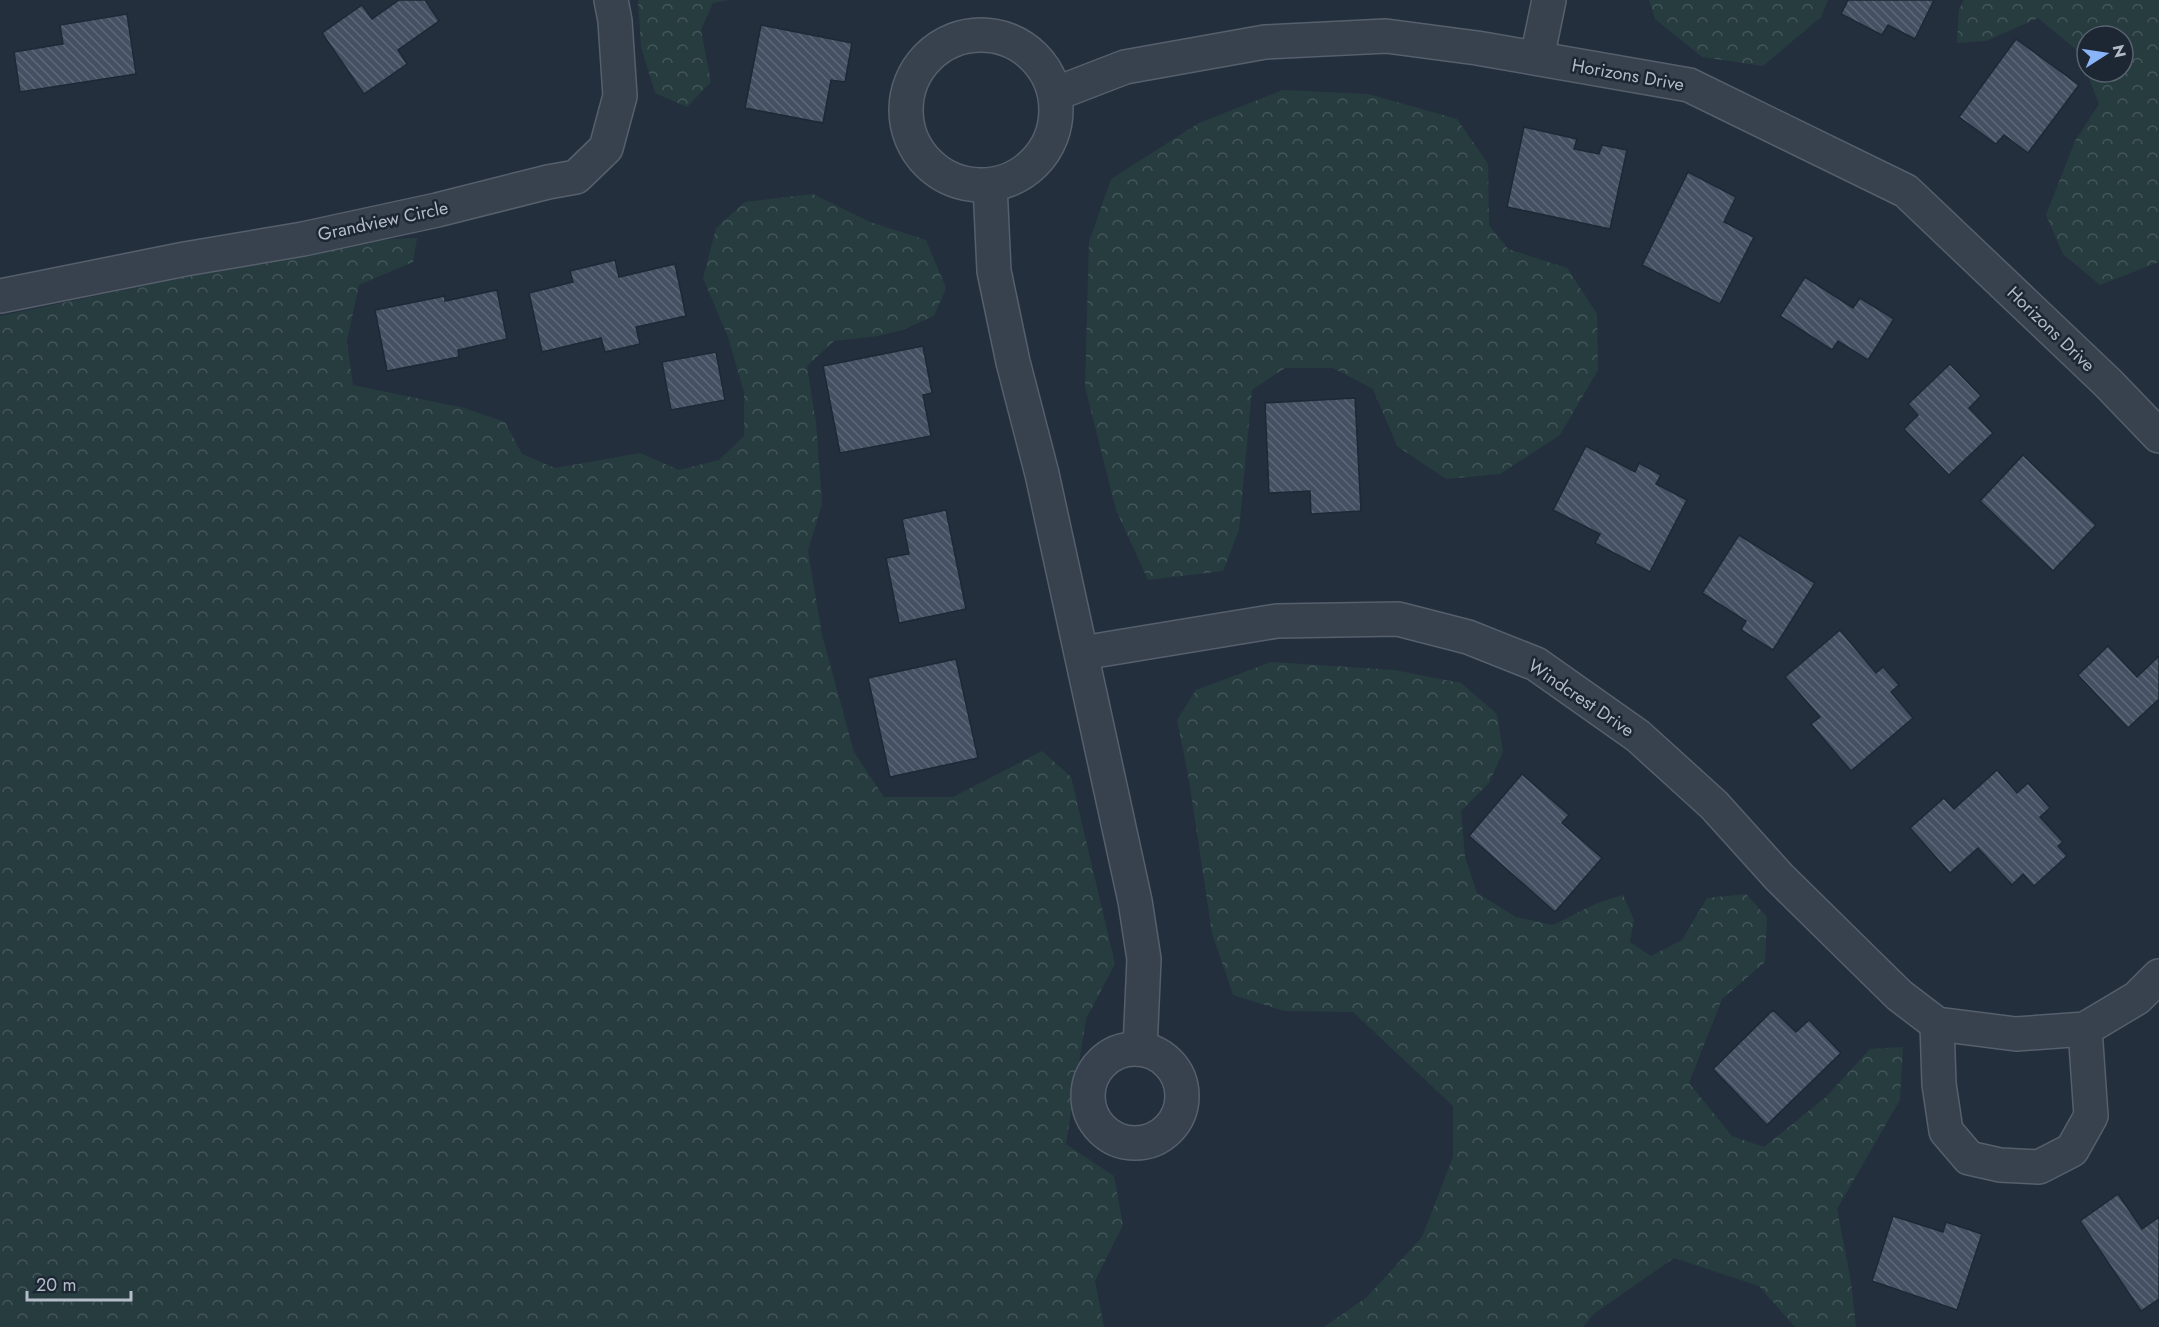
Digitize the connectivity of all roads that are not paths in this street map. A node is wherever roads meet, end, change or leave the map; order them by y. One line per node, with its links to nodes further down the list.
1 (611, 0): 6 (street, Grandview Circle)
2 (1549, 0): 3 (street)
3 (1537, 58): 4 (street, Horizons Drive); 7 (street, Horizons Drive)
4 (1055, 94): 5 (street); 5 (street)
5 (990, 185): 8 (street)
6 (0, 296)
7 (2159, 436)
8 (1082, 653): 10 (street, Windcrest Drive); 12 (street)
9 (2159, 976): 11 (street)
10 (1937, 1024): 11 (street); 11 (street)
11 (2085, 1029)
12 (1140, 1049)

